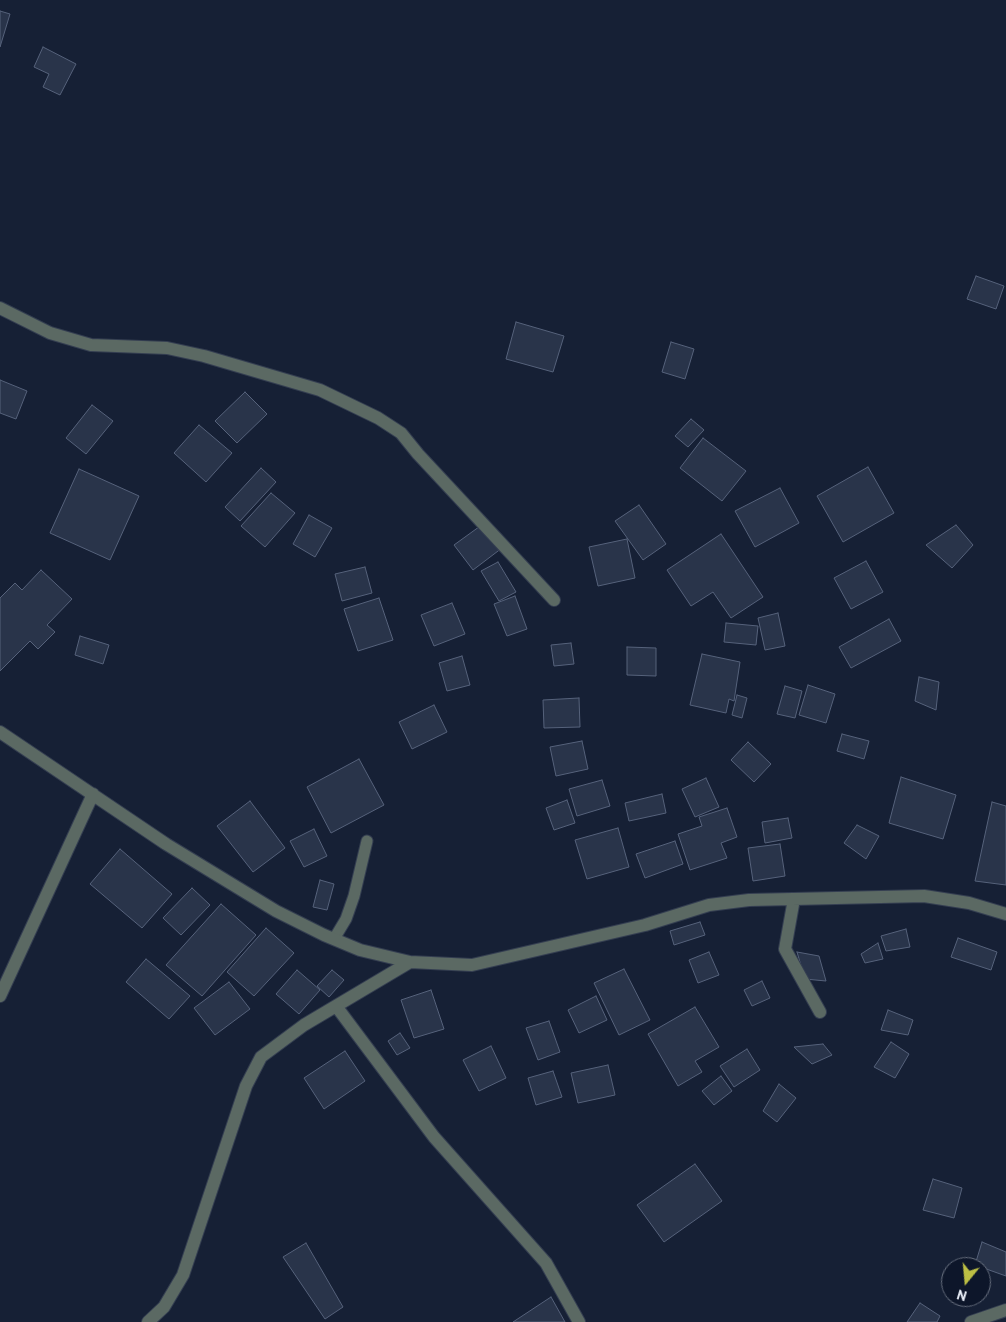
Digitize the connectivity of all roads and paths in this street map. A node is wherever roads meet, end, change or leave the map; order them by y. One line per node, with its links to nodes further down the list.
1 (0, 308): 2 (street)
2 (554, 600)
3 (0, 732): 4 (street)
4 (93, 794): 8 (street); 10 (street)
5 (367, 841): 8 (lane)
6 (794, 899): 7 (street); 9 (street); 12 (street)
7 (1006, 914)
8 (334, 939): 9 (street)
9 (410, 962): 11 (street)
10 (0, 996)
11 (336, 1006): 14 (street); 15 (street)
12 (820, 1012)
13 (1006, 1310): 16 (street)
14 (148, 1322)
15 (579, 1322)
16 (971, 1322)

